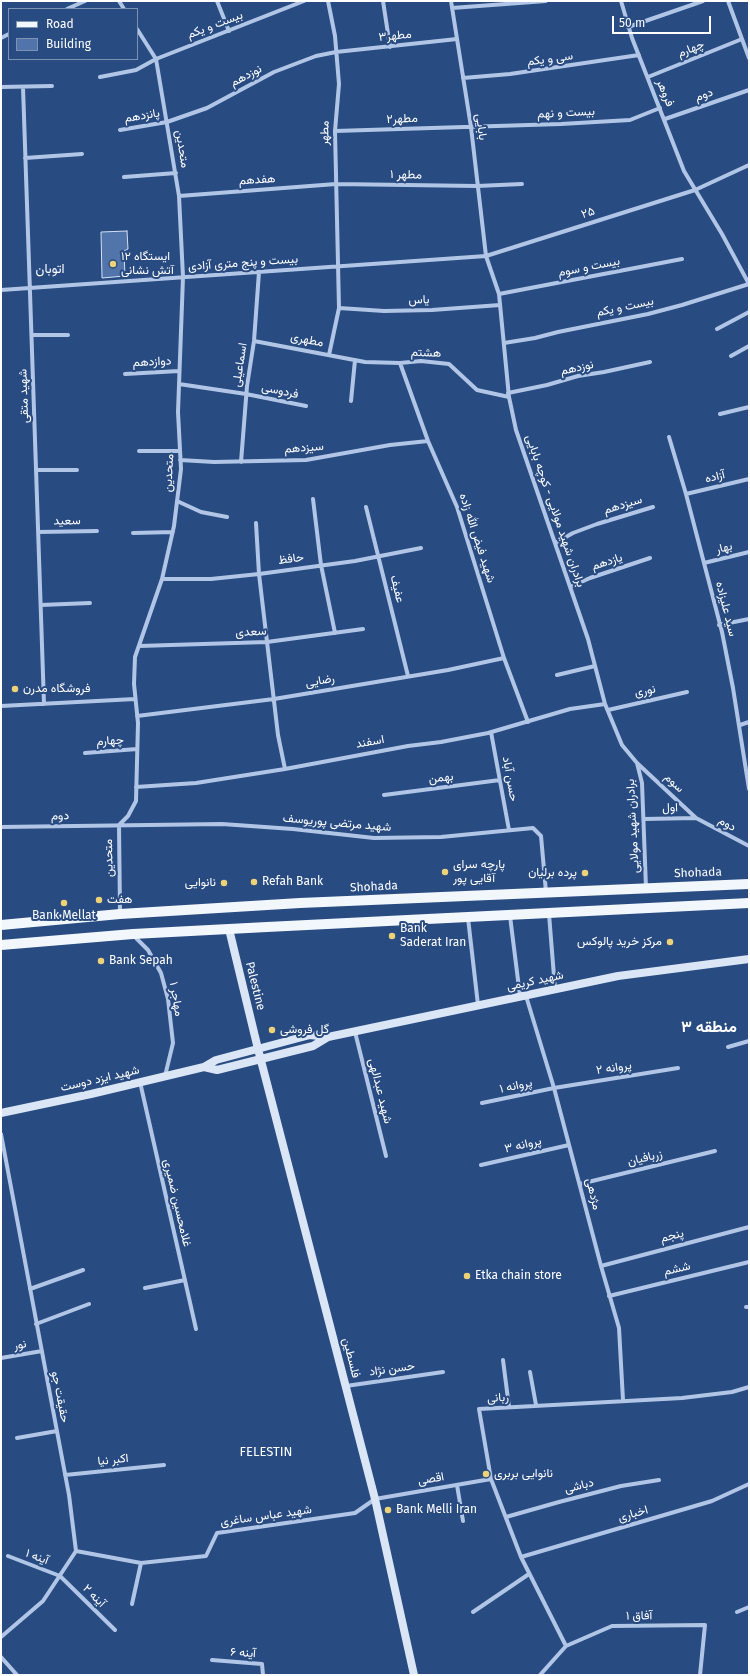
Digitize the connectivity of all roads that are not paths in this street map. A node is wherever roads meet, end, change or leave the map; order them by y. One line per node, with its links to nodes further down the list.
1 (85, 1): 11 (street)
2 (217, 1): 14 (street)
3 (304, 1): 14 (street, بیست و یکم)
4 (328, 1): 19 (street, مطهر)
5 (383, 1): 18 (street)
6 (451, 1): 12 (street, بابایی)
7 (546, 1): 12 (street)
8 (621, 1): 13 (street, فروهر)
9 (703, 1): 13 (street)
10 (728, 1): 17 (street)
11 (69, 8)
12 (452, 8): 16 (street, بابایی)
13 (628, 27): 20 (street, فروهر)
14 (229, 30): 22 (street, بیست و یکم)
15 (138, 31): 22 (street, متحدین)
16 (457, 39): 18 (street, مطهر۳); 25 (street, بابایی)
17 (742, 39): 21 (street); 24 (street, چهارم)
18 (390, 47): 19 (street, مطهر۳)
19 (336, 52): 32 (street, نوزدهم); 35 (street, مطهر)
20 (638, 55): 24 (street, فروهر); 25 (street, سی و یکم)
21 (749, 58)
22 (156, 59): 23 (street, بیست و یکم); 32 (street, متحدین)
23 (100, 77)
24 (648, 77): 30 (street, فروهر)
25 (463, 78): 33 (street, بابایی)
26 (52, 86): 28 (street)
27 (1, 87): 28 (street)
28 (23, 87): 37 (street, شهید متقی)
29 (749, 90): 31 (street, دوم)
30 (660, 108): 31 (street, فروهر); 33 (street, بیست و نهم)
31 (665, 119): 44 (street, فروهر)
32 (168, 122): 34 (street, پانزدهم); 39 (street, متحدین)
33 (471, 127): 35 (street, مطهر۲); 43 (street, بابایی)
34 (120, 130)
35 (335, 131): 41 (street, مطهر)
36 (82, 154): 37 (street)
37 (26, 158): 52 (street, شهید متقی)
38 (749, 165): 44 (street)
39 (176, 173): 40 (street); 45 (street, متحدین)
40 (124, 177)
41 (336, 184): 43 (street, مطهر ۱); 45 (street, هفدهم); 48 (street, مطهر)
42 (522, 184): 43 (street, مطهر ۱)
43 (477, 186): 46 (street, بابایی)
44 (695, 190): 46 (street, ۲۵); 51 (street, فروهر)
45 (179, 196): 50 (street, متحدین)
46 (486, 256): 48 (street, بیست و پنج متری آزادی); 54 (street, برادران شهید مولایی - کوچه بابایی)
47 (682, 259): 54 (street, بیست و سوم)
48 (339, 266): 49 (street, بیست و پنج متری آزادی); 56 (street, مطهر)
49 (259, 272): 50 (street, بیست و پنج متری آزادی); 61 (street, اسماعیلی)
50 (183, 277): 52 (street, بیست و پنج متری آزادی); 69 (street, متحدین)
51 (749, 284): 62 (street, بیست و یکم)
52 (30, 288): 53 (street, بیست و پنج متری آزادی); 59 (street, شهید متقی)
53 (1, 290)
54 (499, 294): 55 (street, برادران شهید مولایی - کوچه بابایی)
55 (500, 305): 56 (street, یاس); 62 (street, برادران شهید مولایی - کوچه بابایی)
56 (339, 308): 64 (street, مطهر)
57 (749, 312): 58 (street)
58 (716, 329)
59 (32, 335): 60 (street); 84 (street, شهید متقی)
60 (68, 335)
61 (254, 341): 64 (street, مطهری); 72 (street, اسماعیلی)
62 (504, 343): 73 (street, برادران شهید مولایی - کوچه بابایی)
63 (749, 346): 65 (street)
64 (329, 355): 66 (street, مطهری)
65 (731, 356)
66 (355, 360): 68 (street, هشتم); 74 (street)
67 (650, 362): 73 (street, نوزدهم)
68 (400, 363): 73 (street, هشتم); 79 (street, شهید فیض الله زاده)
69 (180, 371): 70 (street, دوازدهم); 71 (street, متحدین)
70 (125, 374)
71 (179, 384): 72 (street, فردوسی); 81 (street, متحدین)
72 (246, 394): 75 (street, فردوسی); 83 (street, اسماعیلی)
73 (508, 395): 98 (street, برادران شهید مولایی - کوچه بابایی)
74 (351, 401)
75 (306, 406)
76 (749, 407): 77 (street)
77 (720, 414)
78 (669, 437): 87 (street, سید علیزاده)
79 (428, 441): 83 (street, سیزدهم); 116 (street, شهید فیض الله زاده)
80 (139, 451): 81 (street)
81 (180, 451): 82 (street, متحدین)
82 (180, 460): 83 (street, سیزدهم); 89 (street, متحدین)
83 (241, 462)
84 (36, 470): 85 (street); 95 (street, شهید متقی)
85 (77, 470)
86 (749, 479): 87 (street, آزاده)
87 (686, 494): 103 (street, سید علیزاده)
88 (313, 499): 104 (street)
89 (177, 501): 92 (street); 96 (street, متحدین)
90 (366, 507): 101 (street, عفیف)
91 (653, 507): 98 (street, سیزدهم)
92 (227, 517)
93 (256, 523): 105 (street)
94 (97, 531): 95 (street, سعید)
95 (38, 532): 109 (street, شهید متقی)
96 (173, 532): 97 (street); 106 (street, متحدین)
97 (133, 533)
98 (555, 543): 107 (street, برادران شهید مولایی - کوچه بابایی)
99 (421, 548): 101 (street, حافظ)
100 (749, 552): 103 (street, بهار)
101 (379, 556): 104 (street, حافظ); 118 (street, عفیف)
102 (650, 558): 107 (street, یازدهم)
103 (704, 563): 111 (street, سید علیزاده)
104 (321, 565): 105 (street, حافظ); 113 (street)
105 (258, 574): 106 (street, حافظ); 114 (street)
106 (162, 579): 115 (street, متحدین)
107 (570, 587): 117 (street, برادران شهید مولایی - کوچه بابایی)
108 (90, 603): 109 (street)
109 (41, 605): 123 (street, شهید متقی)
110 (749, 619): 111 (street)
111 (719, 625): 130 (street, سید علیزاده)
112 (363, 629): 113 (street, سعدی)
113 (335, 633): 114 (street, سعدی)
114 (267, 642): 115 (street, سعدی); 122 (street)
115 (139, 646): 121 (street, متحدین)
116 (504, 658): 118 (street, رضایی); 128 (street, شهید فیض الله زاده)
117 (596, 666): 119 (street); 124 (street, برادران شهید مولایی - کوچه بابایی)
118 (408, 676): 122 (street, رضایی)
119 (557, 676)
120 (687, 692): 126 (street, نوری)
121 (135, 699): 123 (street); 127 (street, متحدین)
122 (274, 699): 127 (street, رضایی); 135 (street)
123 (44, 704): 125 (street)
124 (605, 704): 126 (street, برادران شهید مولایی - کوچه بابایی); 128 (street, اسفند)
125 (1, 706)
126 (608, 710): 134 (street, برادران شهید مولایی - کوچه بابایی)
127 (137, 716): 132 (street, متحدین)
128 (528, 722): 131 (street, اسفند)
129 (749, 722): 130 (street)
130 (740, 725): 138 (street, سید علیزاده)
131 (491, 732): 135 (street, اسفند); 136 (street, حسن آباد)
132 (137, 749): 133 (street, چهارم); 137 (street, متحدین)
133 (85, 753)
134 (637, 763): 140 (street, سوم); 141 (street, برادران شهید مولایی)
135 (285, 769): 137 (street, اسفند)
136 (500, 780): 139 (street, بهمن); 144 (street, حسن آباد)
137 (136, 787): 142 (street, متحدین)
138 (749, 789)
139 (384, 795)
140 (696, 818): 141 (street, اول); 145 (street, دوم)
141 (644, 819): 147 (street, برادران شهید مولایی)
142 (119, 825): 143 (street, دوم); 144 (street, شهید مرتضی پوریوسف); 150 (street, متحدین)
143 (1, 827)
144 (509, 830): 148 (street, شهید مرتضی پوریوسف)
145 (749, 846)
146 (749, 884): 147 (main road, Shohada)
147 (646, 888): 148 (main road, Shohada)
148 (546, 892): 150 (main road, Shohada)
149 (749, 903): 151 (main road)
150 (120, 914): 154 (main road, Shohada)
151 (549, 914): 152 (main road); 159 (street)
152 (510, 915): 153 (main road); 160 (street, مژدهی)
153 (468, 917): 155 (main road); 161 (street)
154 (1, 925)
155 (229, 929): 156 (main road); 166 (main road, Palestine)
156 (133, 934): 157 (main road); 170 (street, مهاجر ۱)
157 (1, 945)
158 (749, 959): 159 (main road, شهید کریمی)
159 (555, 990): 160 (main road, شهید کریمی)
160 (523, 996): 161 (main road, شهید کریمی); 172 (street, مژدهی)
161 (478, 1005): 162 (main road, شهید کریمی)
162 (355, 1031): 163 (main road, شهید کریمی); 178 (street, شهید عبدالهی)
163 (328, 1036): 166 (main road, شهید کریمی); 167 (main road, شهید کریمی)
164 (749, 1041): 165 (street)
165 (728, 1047)
166 (258, 1049): 167 (main road, فلسطین); 168 (main road, شهید ایزد دوست)
167 (261, 1059): 168 (main road, شهید ایزد دوست); 197 (main road, فلسطین)
168 (204, 1067): 170 (main road, شهید ایزد دوست)
169 (678, 1068): 172 (street, پروانه ۲)
170 (165, 1076): 171 (main road, شهید ایزد دوست)
171 (140, 1082): 174 (main road, شهید ایزد دوست); 185 (street, غلامحسین ضمیری)
172 (554, 1088): 173 (street, پروانه ۱); 176 (street, مژدهی)
173 (482, 1103)
174 (1, 1113)
175 (1, 1134): 187 (street, حقیقت جو)
176 (569, 1145): 179 (street, پروانه ۳); 180 (street, مژدهی)
177 (715, 1151): 180 (street, زربافیان)
178 (386, 1156)
179 (481, 1165)
180 (580, 1184): 183 (street, مژدهی)
181 (749, 1227): 183 (street, پنجم)
182 (749, 1262): 188 (street, ششم)
183 (601, 1266): 188 (street, مژدهی)
184 (83, 1270): 187 (street)
185 (185, 1280): 186 (street); 191 (street, غلامحسین ضمیری)
186 (145, 1288)
187 (30, 1289): 190 (street, حقیقت جو)
188 (609, 1296): 199 (street, مژدهی)
189 (89, 1304): 190 (street)
190 (36, 1324): 192 (street, حقیقت جو)
191 (196, 1329)
192 (42, 1351): 193 (street, نور); 202 (street, حقیقت جو)
193 (1, 1358)
194 (503, 1360): 201 (street)
195 (442, 1372): 197 (street, حسن نژاد)
196 (530, 1372): 200 (street)
197 (345, 1386): 210 (main road, فلسطین)
198 (749, 1387): 199 (street, ربانی)
199 (623, 1400): 200 (street, ربانی)
200 (536, 1406): 201 (street, ربانی)
201 (509, 1407): 206 (street, ربانی)
202 (57, 1431): 203 (street); 205 (street, حقیقت جو)
203 (17, 1438)
204 (164, 1465): 205 (street, اکبر نیا)
205 (65, 1475): 213 (street, حقیقت جو)
206 (491, 1479): 209 (street, اقصی); 211 (street, ربانی)
207 (659, 1480): 211 (street, دباشی)
208 (749, 1484): 215 (street, اخباری)
209 (457, 1485): 210 (street, اقصی); 212 (street)
210 (375, 1499): 216 (street, شهید عباس ساغری); 230 (main road, فلسطین)
211 (506, 1517): 215 (street, ربانی)
212 (463, 1521)
213 (76, 1550): 216 (street, شهید عباس ساغری); 218 (street)
214 (8, 1556): 218 (street, آینه ۱)
215 (521, 1557): 217 (street, ربانی)
216 (141, 1563): 219 (street)
217 (529, 1574): 221 (street); 225 (street, ربانی)
218 (60, 1576): 223 (street, آینه ۲); 224 (street)
219 (132, 1604)
220 (749, 1607): 222 (street)
221 (473, 1612)
222 (737, 1612)
223 (115, 1630)
224 (1, 1637)
225 (566, 1646): 231 (street, آفاق ۱); 232 (street, آفاق ۱)
226 (1, 1657): 228 (street)
227 (212, 1660): 229 (street, آینه ۶)
228 (17, 1675)
229 (263, 1675)
230 (414, 1675)
231 (540, 1675)
232 (700, 1675)

